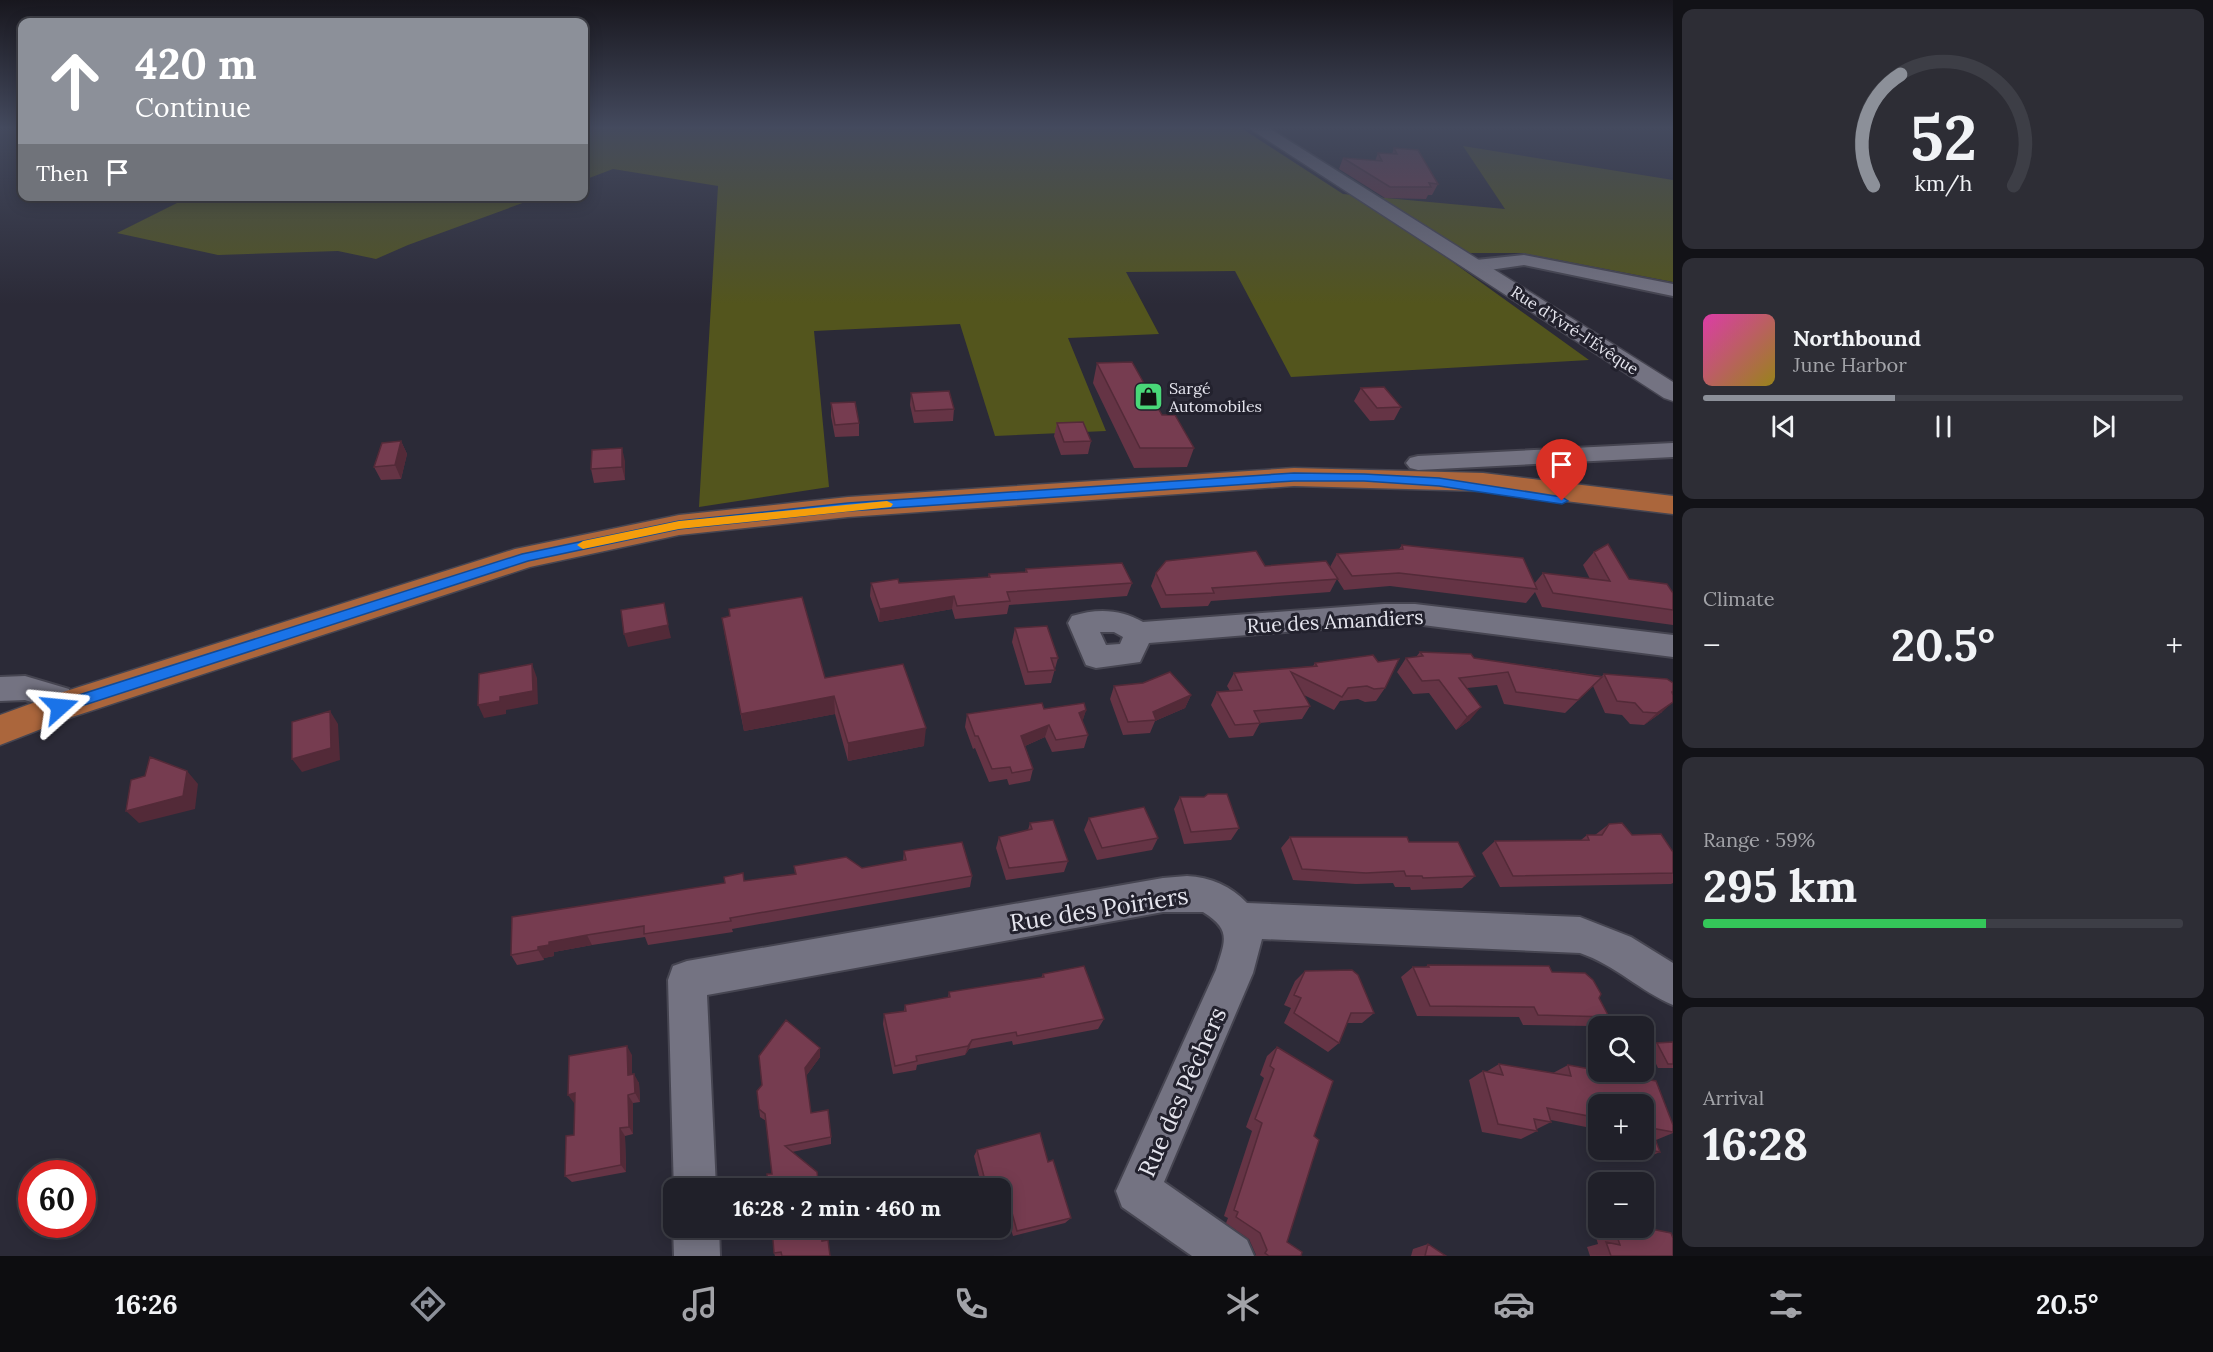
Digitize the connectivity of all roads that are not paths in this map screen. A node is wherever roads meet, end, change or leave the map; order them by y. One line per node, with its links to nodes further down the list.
1 (1350, 187): 2 (street, Rue d'Yvré-l'Évêque)
2 (1476, 266): 3 (street); 4 (street, Rue d'Yvré-l'Évêque)
3 (1673, 290)
4 (1673, 393)
5 (1673, 450): 6 (street)
6 (1418, 462)
7 (1439, 482): 8 (main road); 9 (main road); 13 (main road)
8 (1673, 505)
9 (1673, 520)
10 (1139, 633): 11 (street, Rue des Amandiers)
11 (1673, 646)
12 (0, 689): 13 (street)
13 (60, 707): 14 (main road)
14 (0, 730)
15 (1239, 920): 16 (street); 17 (street, Rue des Poiriers); 20 (street, Rue des Pêchers)
16 (1673, 986)
17 (694, 1178)
18 (696, 1238): 19 (street)
19 (697, 1256)
20 (1232, 1256)

